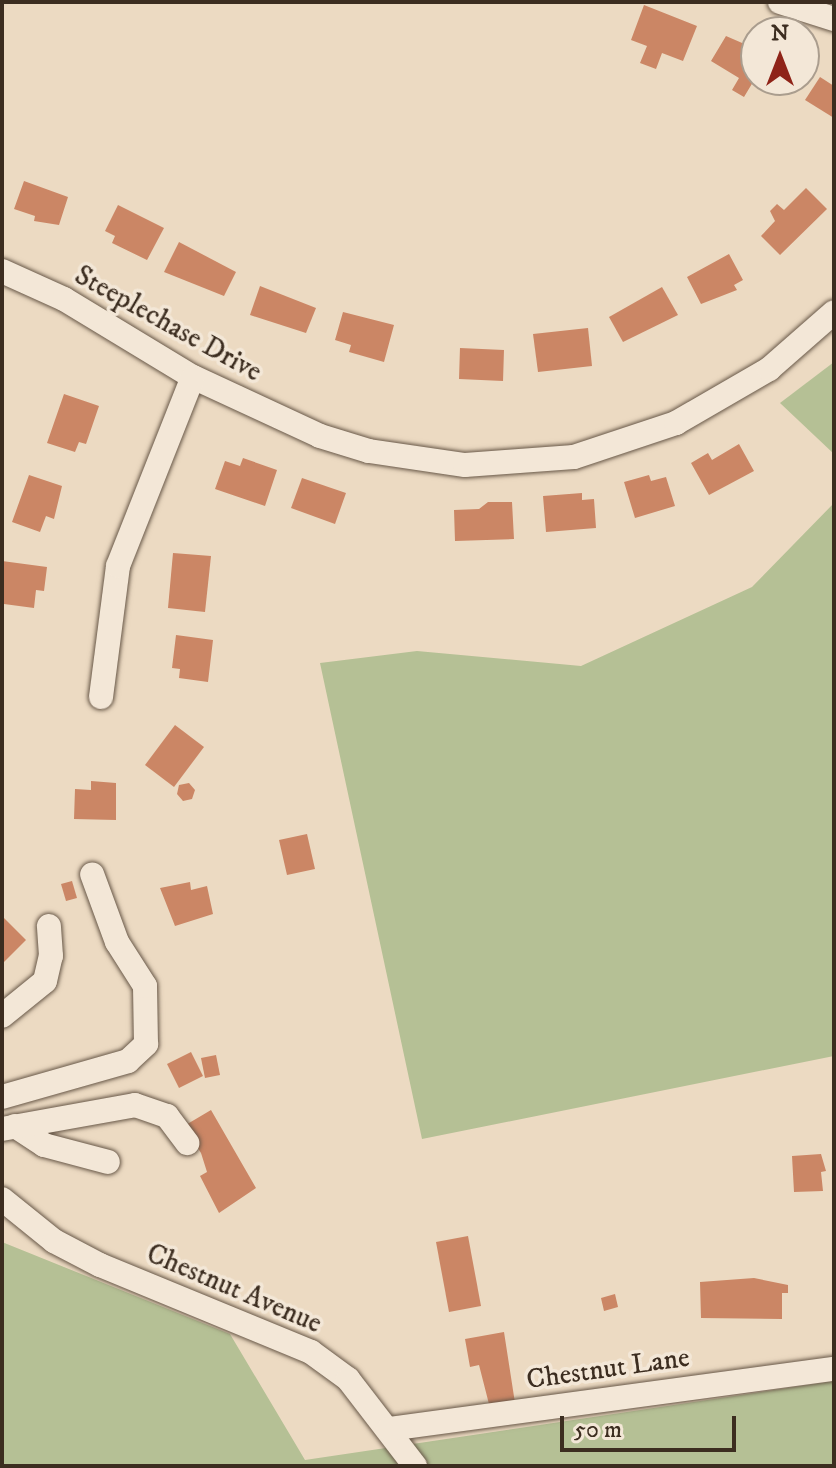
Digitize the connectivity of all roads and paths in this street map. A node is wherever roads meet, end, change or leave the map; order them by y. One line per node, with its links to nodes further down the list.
1 (780, 2): 2 (street)
2 (834, 19)
3 (2, 271): 5 (street, Steeplechase Drive)
4 (834, 312): 5 (street, Steeplechase Drive)
5 (193, 377): 6 (street)
6 (101, 697)
7 (92, 874): 10 (street)
8 (49, 926): 9 (street)
9 (2, 1016)
10 (2, 1097)
11 (9, 1127): 12 (street); 13 (street)
12 (187, 1143)
13 (108, 1162)
14 (2, 1199): 16 (street, Chestnut Avenue)
15 (834, 1369): 16 (street, Chestnut Lane)
16 (389, 1429): 17 (street, Chestnut Avenue)
17 (415, 1466)

